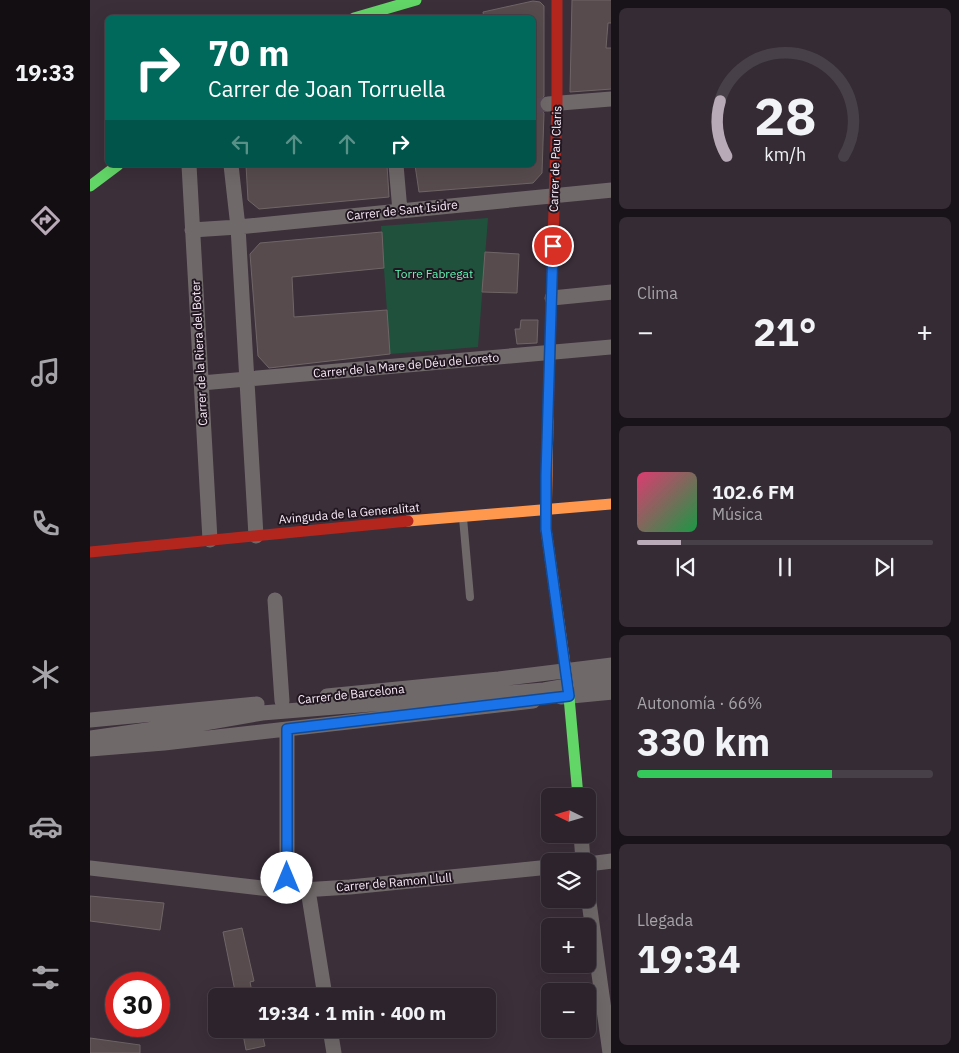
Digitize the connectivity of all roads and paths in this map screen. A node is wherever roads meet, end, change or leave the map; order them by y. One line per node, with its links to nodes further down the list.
1 (416, 0): 3 (street)
2 (557, 0): 5 (street, Carrer de Pau Claris)
3 (364, 15)
4 (611, 99): 5 (street)
5 (552, 104): 12 (street, Carrer de Pau Claris)
6 (115, 167): 10 (street)
7 (189, 167): 15 (street, Carrer de la Riera del Boter)
8 (231, 167): 14 (street)
9 (396, 167): 13 (street)
10 (90, 186)
11 (611, 190): 12 (street, Carrer de Sant Isidre)
12 (554, 195): 13 (street, Carrer de Sant Isidre); 17 (street, Carrer de Pau Claris)
13 (400, 210): 14 (street, Carrer de Sant Isidre)
14 (238, 227): 15 (street, Carrer de Sant Isidre); 20 (street)
15 (192, 230): 21 (street, Carrer de la Riera del Boter)
16 (611, 292): 17 (street)
17 (552, 298): 19 (street, Carrer de Pau Claris)
18 (611, 347): 19 (street, Carrer de la Mare de Déu de Loreto)
19 (550, 354): 20 (street, Carrer de la Mare de Déu de Loreto); 23 (street, Carrer de Pau Claris)
20 (246, 379): 21 (street, Carrer de la Mare de Déu de Loreto); 25 (street)
21 (201, 383): 26 (street, Carrer de la Riera del Boter)
22 (611, 504): 23 (street, Avinguda de la Generalitat)
23 (546, 510): 24 (street, Avinguda de la Generalitat); 32 (street, Carrer de Pau Claris)
24 (463, 516): 25 (street, Avinguda de la Generalitat); 28 (lane)
25 (256, 536): 26 (street, Avinguda de la Generalitat)
26 (210, 540): 27 (street, Avinguda de la Generalitat)
27 (90, 552)
28 (470, 597)
29 (275, 600): 34 (street)
30 (611, 665): 32 (street, Carrer de Barcelona)
31 (611, 678): 32 (street)
32 (568, 684): 33 (street); 34 (street, Carrer de Barcelona); 35 (street); 42 (street, Carrer de Pau Claris)
33 (611, 692)
34 (282, 701): 37 (street, Carrer de Barcelona)
35 (433, 706): 36 (street); 39 (street)
36 (231, 718): 38 (street); 40 (street)
37 (90, 720)
38 (307, 722)
39 (287, 734): 41 (street); 48 (street)
40 (90, 738)
41 (90, 749)
42 (577, 788)
43 (611, 861): 44 (street)
44 (596, 863)
45 (90, 868): 48 (street, Carrer de Ramon Llull)
46 (541, 868): 47 (street, Carrer de Ramon Llull)
47 (308, 890): 48 (street, Carrer de Ramon Llull); 50 (street)
48 (287, 891)
49 (590, 908): 53 (street)
50 (324, 988)
51 (332, 1038): 52 (street)
52 (334, 1053)
53 (610, 1053)

